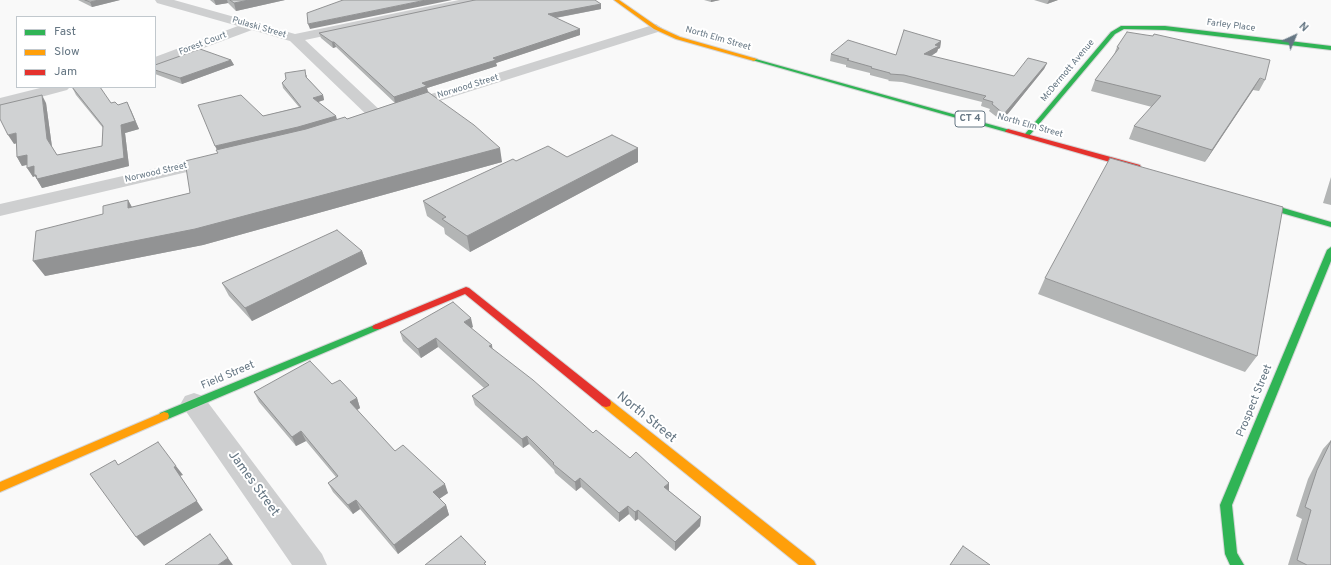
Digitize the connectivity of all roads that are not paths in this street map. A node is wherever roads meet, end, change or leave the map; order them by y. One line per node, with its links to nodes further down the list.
1 (165, 0): 4 (street, Pulaski Street)
2 (476, 0): 7 (street)
3 (616, 0): 6 (main road, North Elm Street / CT 4)
4 (250, 26): 7 (street, Pulaski Street); 9 (street, Forest Court)
5 (1128, 27): 8 (main road, Farley Place); 13 (main road, McDermott Avenue)
6 (656, 28): 12 (street, Norwood Street); 13 (main road, North Elm Street / CT 4)
7 (295, 38): 12 (street, Pulaski Street)
8 (1328, 48)
9 (156, 62)
10 (58, 88): 11 (street)
11 (0, 103)
12 (370, 118)
13 (1027, 135): 15 (main road, North Elm Street / CT 4)
14 (228, 156): 17 (street, Norwood Street)
15 (1149, 171)
16 (1247, 200): 18 (main road)
17 (0, 210)
18 (1331, 225)
19 (1331, 250): 25 (main road, Prospect Street)
20 (466, 290): 21 (main road, Field Street); 24 (main road, North Street)
21 (194, 403): 22 (main road, Field Street); 23 (street, James Street)
22 (0, 487)
23 (311, 565)
24 (809, 565)
25 (1237, 565)

